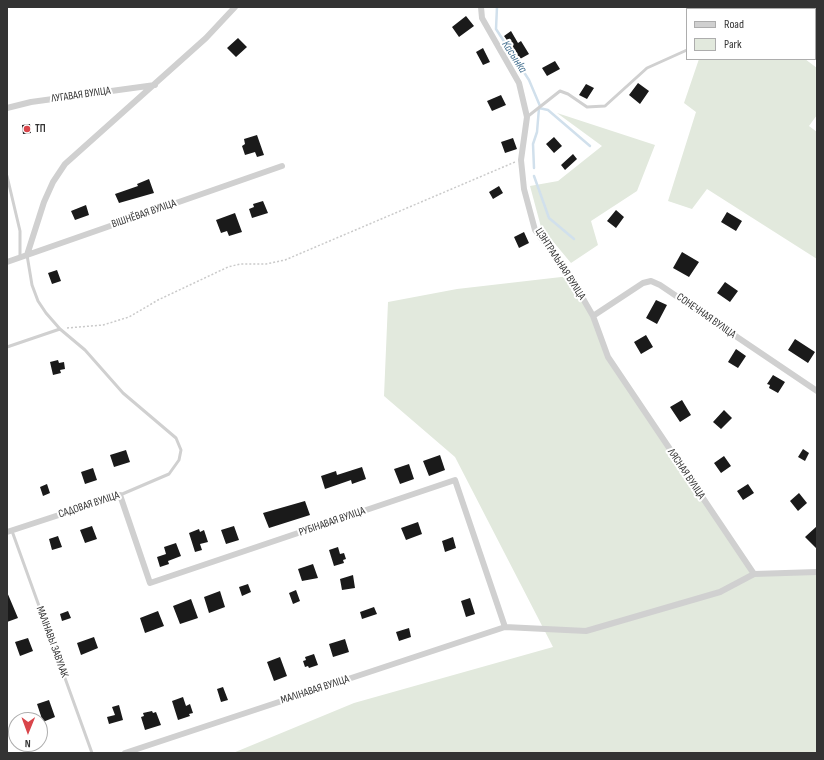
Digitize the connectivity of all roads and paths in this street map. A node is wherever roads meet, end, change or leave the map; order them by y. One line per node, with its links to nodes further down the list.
1 (235, 7): 4 (street)
2 (481, 7): 6 (street, ЦЭНТРАЛЬНАЯ ВУЛІЦА)
3 (686, 50): 6 (lane)
4 (155, 84): 5 (street, ЛУГАВАЯ ВУЛІЦА); 10 (street)
5 (7, 108)
6 (527, 117): 7 (street, ЦЭНТРАЛЬНАЯ ВУЛІЦА)
7 (521, 160): 12 (street, ЦЭНТРАЛЬНАЯ ВУЛІЦА); 13 (path)
8 (282, 166): 10 (street, ВІШНЁВАЯ ВУЛІЦА)
9 (7, 176): 10 (lane)
10 (24, 256): 11 (street, ВІШНЁВАЯ ВУЛІЦА); 13 (lane)
11 (7, 262)
12 (592, 316): 15 (street, СОНЕЧНАЯ ВУЛІЦА); 19 (street, ЛЯСНАЯ ВУЛІЦА)
13 (60, 329): 14 (lane); 16 (lane, САДОВАЯ ВУЛІЦА)
14 (7, 347)
15 (817, 392)
16 (120, 495): 17 (street, САДОВАЯ ВУЛІЦА); 20 (street, РУБІНАВАЯ ВУЛІЦА)
17 (10, 531): 21 (lane, МАЛІНАВЫ ЗАВУЛАК)
18 (817, 572): 19 (street)
19 (754, 574): 20 (street)
20 (505, 627): 22 (street, МАЛІНАВАЯ ВУЛІЦА)
21 (92, 753)
22 (125, 753)

